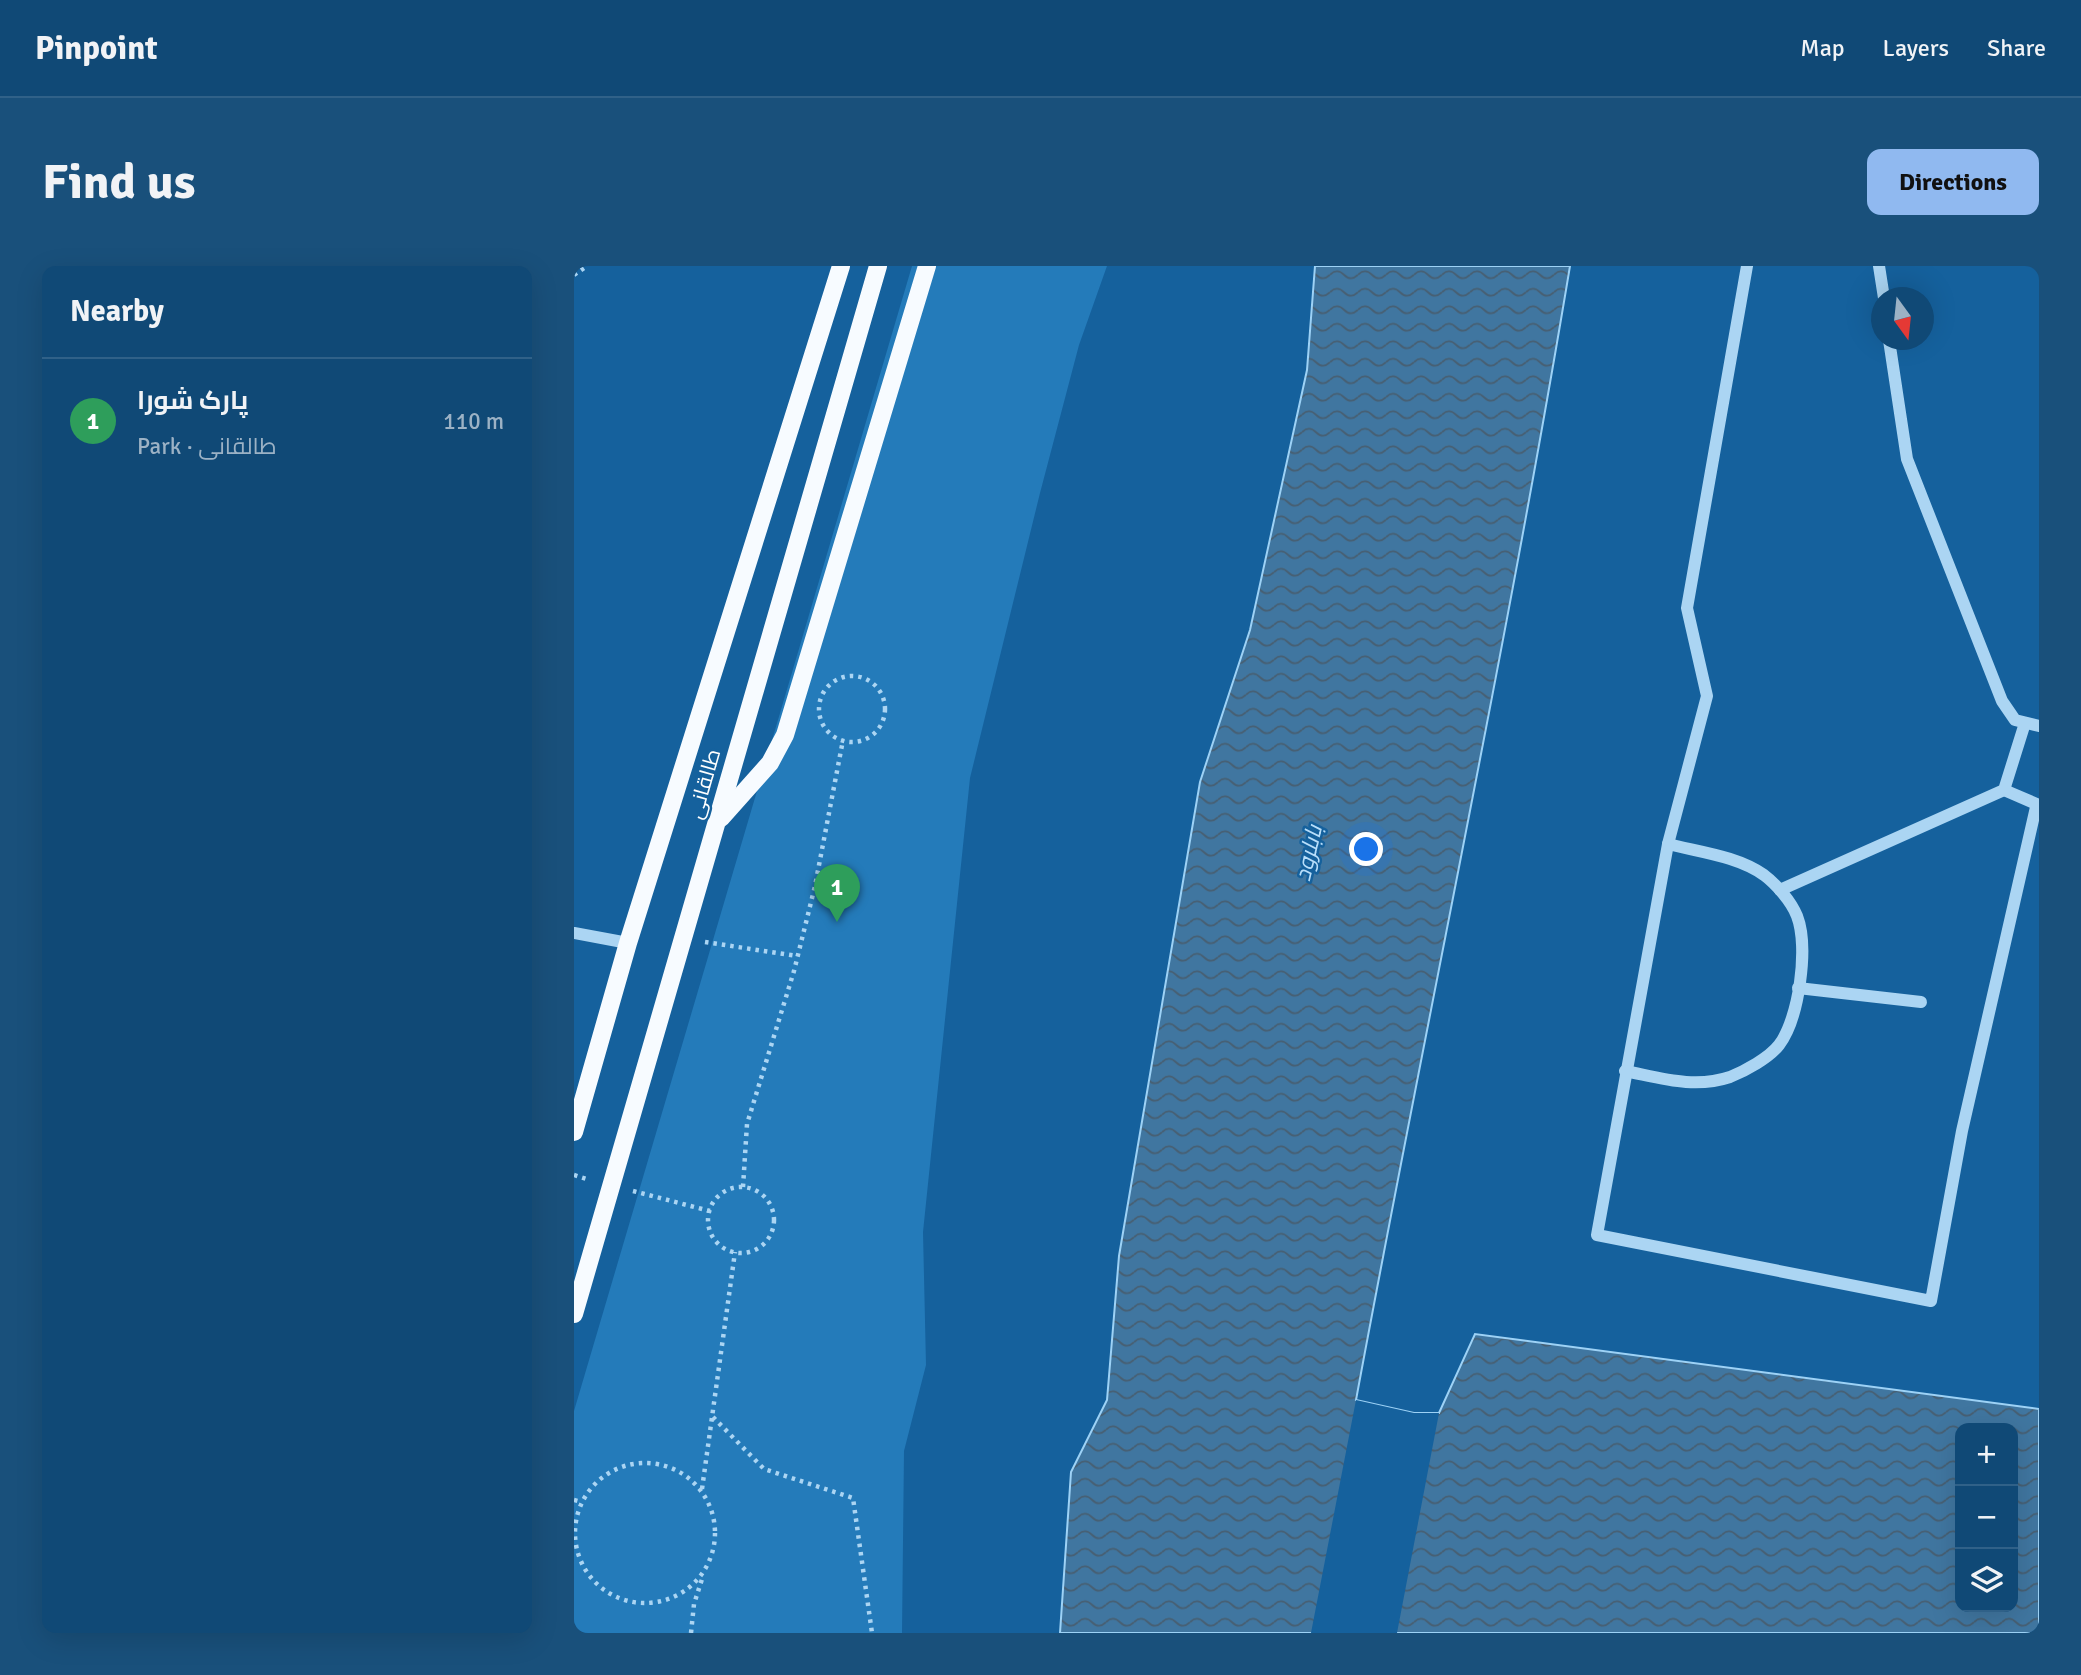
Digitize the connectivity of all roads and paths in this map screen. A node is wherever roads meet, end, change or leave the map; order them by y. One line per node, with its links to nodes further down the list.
1 (587, 266): 7 (path)
2 (841, 266): 20 (main road, طالقانی)
3 (878, 266): 15 (main road, طالقانی)
4 (927, 266): 15 (main road)
5 (1747, 266): 16 (street)
6 (1880, 266): 8 (street)
7 (574, 275)
8 (1883, 287)
9 (1890, 350): 10 (street)
10 (2025, 723): 11 (street); 13 (street)
11 (2039, 726)
12 (843, 740): 12 (path); 21 (path)
13 (2004, 790): 14 (street); 17 (street)
14 (2038, 806): 24 (street)
15 (716, 823): 19 (main road, طالقانی)
16 (1668, 844): 17 (street); 24 (street)
17 (1780, 890): 22 (street)
18 (574, 933): 20 (street)
19 (683, 939): 21 (path); 27 (main road, طالقانی)
20 (628, 943): 25 (main road, طالقانی)
21 (797, 956): 28 (path)
22 (1798, 988): 23 (street); 24 (street)
23 (1921, 1002)
24 (1626, 1071)
25 (574, 1132)
26 (574, 1175): 27 (path)
27 (611, 1185): 29 (path); 31 (main road, طالقانی)
28 (743, 1187): 29 (path); 30 (path)
29 (710, 1211): 30 (path)
30 (734, 1252): 32 (path)
31 (574, 1314)
32 (713, 1417): 33 (path); 38 (path)
33 (702, 1490): 35 (path); 36 (path)
34 (574, 1500): 35 (path)
35 (583, 1502): 36 (path)
36 (703, 1575): 37 (path)
37 (691, 1633)
38 (872, 1633)

